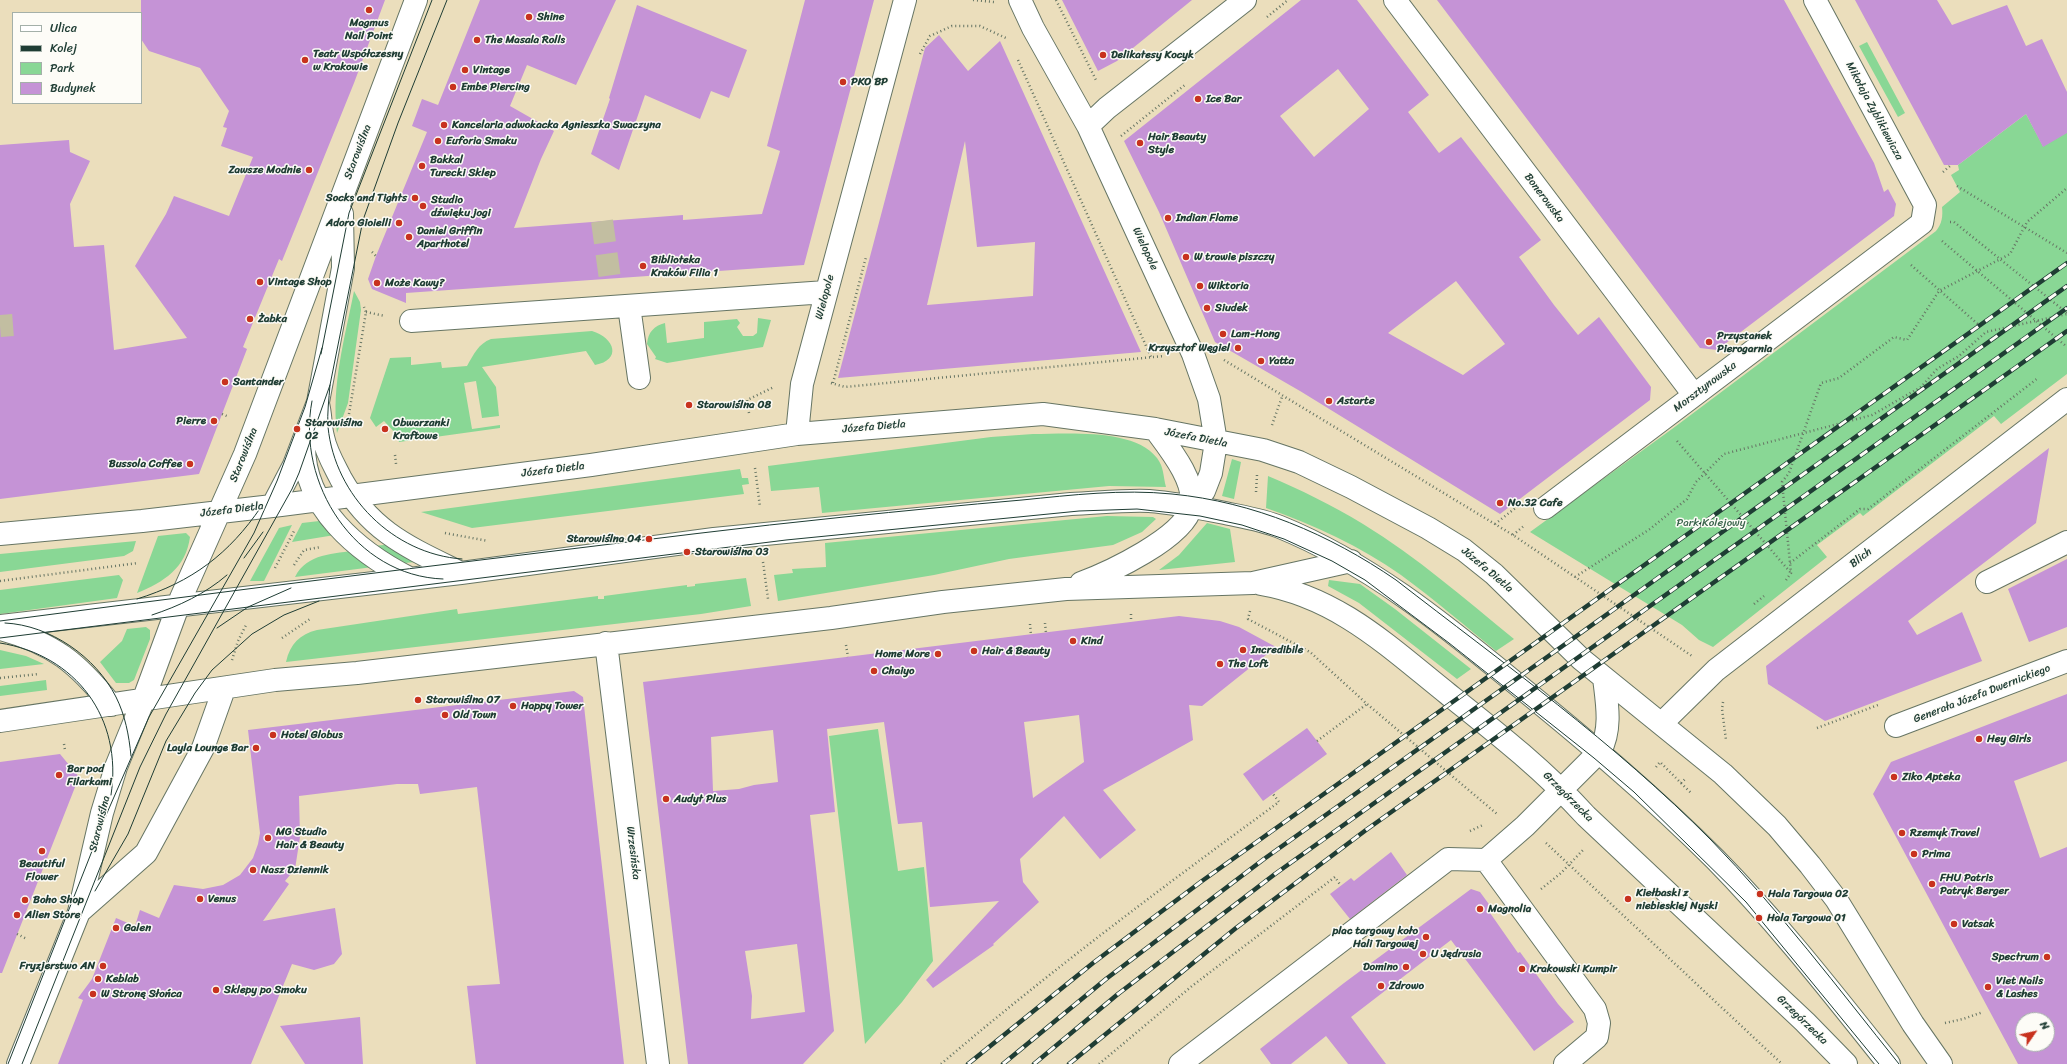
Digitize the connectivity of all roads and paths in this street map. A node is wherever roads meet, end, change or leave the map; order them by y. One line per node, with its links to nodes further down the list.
1 (416, 0): 17 (street, Starowiślna)
2 (905, 0): 28 (street, Wielopole)
3 (1020, 0): 12 (street, Wielopole)
4 (1056, 0): 11 (path)
5 (1245, 0): 12 (street)
6 (1395, 0): 42 (street, Bonerowska)
7 (1814, 0): 18 (street, Mikołaja Zyblikiewicza)
8 (1008, 40): 10 (path)
9 (1015, 54): 37 (path)
10 (918, 61)
11 (1097, 83)
12 (1088, 126): 55 (street, Wielopole)
13 (1951, 165): 14 (path)
14 (1943, 172)
15 (1957, 186): 19 (path)
16 (2067, 188): 19 (path)
17 (341, 197): 46 (street); 65 (street, Starowiślna)
18 (1922, 223): 24 (path); 26 (path); 42 (street, Morsztynowska)
19 (2024, 227): 22 (path); 24 (path)
20 (372, 252): 23 (path)
21 (868, 252): 37 (path)
22 (2067, 253)
23 (376, 256)
24 (2002, 259): 26 (path); 33 (path)
25 (1907, 262): 27 (path)
26 (1977, 272): 27 (path); 33 (path)
27 (1939, 291): 34 (path); 51 (path)
28 (826, 292): 29 (street); 52 (street, Wielopole)
29 (629, 306): 32 (street); 39 (street)
30 (366, 312): 31 (path)
31 (378, 315)
32 (410, 321)
33 (2036, 321): 35 (path); 51 (path)
34 (1980, 326)
35 (2067, 347)
36 (1166, 356): 37 (path)
37 (1151, 357)
38 (1219, 357): 43 (path)
39 (640, 378)
40 (2038, 378): 74 (path)
41 (776, 386): 45 (path)
42 (1694, 395): 64 (street, Morsztynowska)
43 (1282, 397): 49 (path); 66 (path)
44 (2067, 399): 110 (street, Blich)
45 (748, 400)
46 (318, 402): 54 (street); 58 (street)
47 (222, 414): 48 (path)
48 (229, 416)
49 (1271, 428)
50 (1155, 430): 52 (street, Józefa Dietla); 55 (street, Józefa Dietla); 63 (street)
51 (1803, 433): 57 (path); 74 (path)
52 (797, 434): 58 (street, Józefa Dietla)
53 (1673, 437): 57 (path)
54 (304, 439): 60 (street); 62 (street)
55 (1216, 442): 63 (street, Wielopole); 103 (street, Józefa Dietla)
56 (1257, 469): 59 (path)
57 (1706, 474): 77 (path); 78 (path)
58 (351, 495): 60 (street, Józefa Dietla); 76 (street)
59 (1255, 496)
60 (318, 499): 62 (street, Józefa Dietla); 79 (street)
61 (1524, 501): 66 (path)
62 (273, 505): 65 (street, Józefa Dietla)
63 (1192, 507): 72 (street); 76 (street); 84 (street, Wielopole)
64 (1545, 508)
65 (221, 511): 68 (street, Józefa Dietla); 86 (street, Starowiślna)
66 (1495, 524): 78 (path)
67 (440, 533): 69 (path)
68 (0, 534)
69 (494, 540)
70 (2067, 542): 81 (street)
71 (325, 546): 75 (path)
72 (1351, 561): 82 (street); 116 (street)
73 (138, 563): 80 (path)
74 (1790, 563): 77 (path)
75 (291, 569)
76 (460, 573): 79 (street)
77 (1791, 573): 83 (path)
78 (1575, 577): 99 (path)
79 (409, 578): 86 (street)
80 (0, 581)
81 (1987, 582)
82 (1254, 583): 84 (street); 118 (street, Grzegórzecka)
83 (1784, 583)
84 (1066, 589): 96 (street)
85 (1765, 596): 87 (path)
86 (178, 606): 93 (street); 106 (street, Starowiślna)
87 (1753, 606)
88 (1251, 607): 107 (path)
89 (1131, 614): 90 (path)
90 (1131, 622)
91 (1045, 623): 94 (path)
92 (1030, 624): 95 (path)
93 (0, 627): 108 (street)
94 (1046, 633)
95 (1031, 634)
96 (606, 643): 104 (street); 131 (street, Wrzesińska)
97 (846, 645): 98 (path)
98 (848, 658)
99 (1695, 658)
100 (2067, 661): 111 (street, Generała Józefa Dwernickiego)
101 (44, 674): 102 (path)
102 (0, 678)
103 (1604, 678): 110 (street, Józefa Dietla); 116 (street)
104 (224, 689): 106 (street); 127 (street, Starowiślna)
105 (1724, 699): 112 (path)
106 (143, 701): 108 (street); 127 (street, Starowiślna)
107 (1367, 704): 113 (path); 121 (path)
108 (111, 705): 109 (street)
109 (0, 722)
110 (1662, 723): 139 (street)
111 (1896, 726)
112 (1725, 739)
113 (1317, 741)
114 (64, 744): 115 (path)
115 (64, 750)
116 (1600, 751): 118 (street); 138 (street)
117 (1681, 783): 119 (path)
118 (1561, 788): 121 (street); 137 (street, Grzegórzecka)
119 (1691, 793)
120 (1273, 794): 132 (path)
121 (1525, 826): 123 (street); 124 (path)
122 (1586, 847): 124 (path)
123 (1486, 860): 134 (street); 135 (street)
124 (1569, 864): 126 (path); 136 (path)
125 (1341, 886): 133 (path)
126 (1540, 890)
127 (79, 912): 130 (street, Starowiślna)
128 (17, 934): 129 (path)
129 (27, 939)
130 (18, 1064)
131 (658, 1064)
132 (941, 1064)
133 (1099, 1064)
134 (1180, 1064)
135 (1566, 1064)
136 (1782, 1064)
137 (1846, 1064)
138 (1889, 1064)
139 (1941, 1064)

